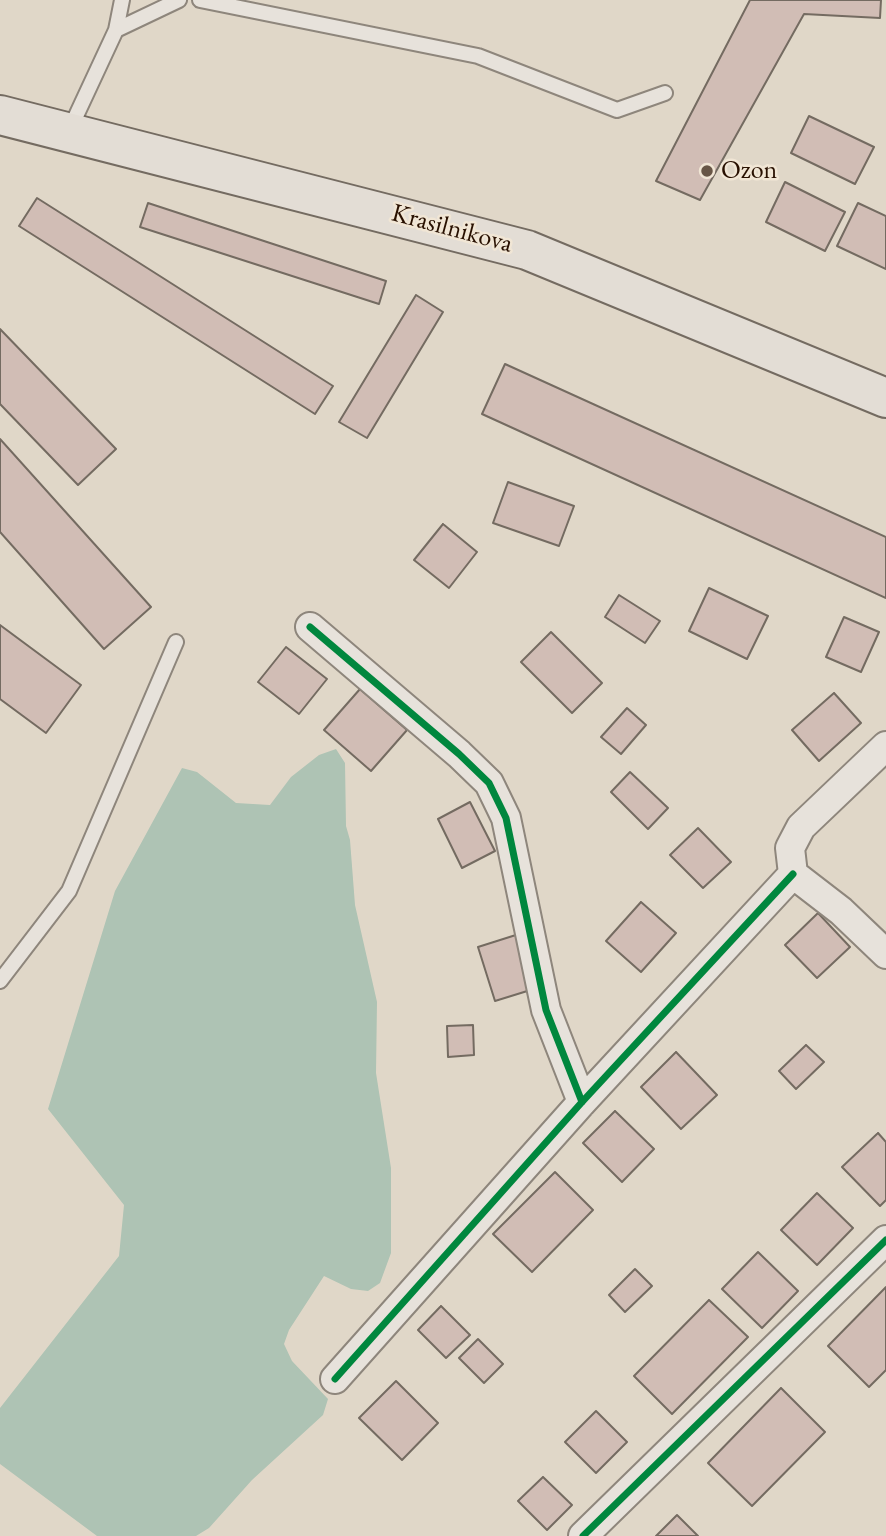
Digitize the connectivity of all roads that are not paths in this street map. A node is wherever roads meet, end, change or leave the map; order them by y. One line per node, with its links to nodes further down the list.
1 (122, 0): 4 (lane)
2 (179, 0): 4 (lane)
3 (200, 0): 5 (lane)
4 (116, 30): 7 (lane)
5 (665, 93)
6 (0, 115): 7 (main road, Krasilnikova)
7 (68, 132): 8 (main road, Krasilnikova)
8 (886, 398)
9 (310, 628): 15 (street)
10 (176, 642): 14 (lane)
11 (886, 746): 12 (street)
12 (793, 874): 13 (street); 15 (street)
13 (886, 954)
14 (0, 981)
15 (582, 1102): 17 (street)
16 (886, 1240): 18 (street)
17 (335, 1379)
18 (583, 1536)

